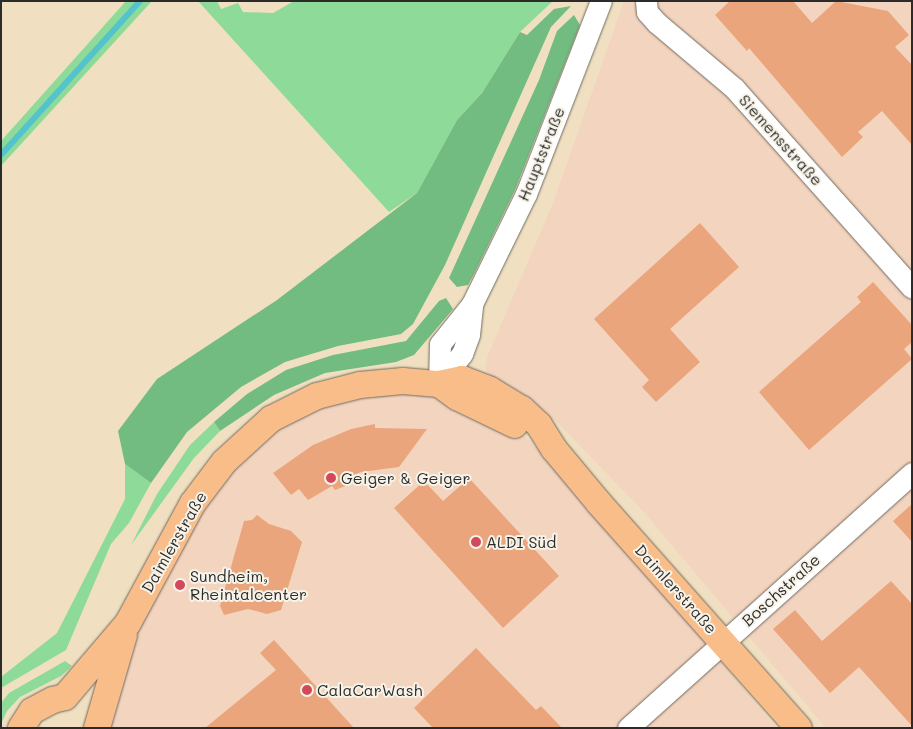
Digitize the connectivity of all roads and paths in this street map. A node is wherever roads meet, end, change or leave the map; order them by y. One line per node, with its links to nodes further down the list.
1 (601, 1): 4 (street, Hauptstraße)
2 (646, 1): 3 (street, Siemensstraße)
3 (912, 288)
4 (439, 384): 6 (main road, Daimlerstraße); 7 (main road, Daimlerstraße)
5 (912, 473): 7 (street, Boschstraße)
6 (128, 623): 8 (main road, Daimlerstraße); 9 (main road, Daimlerstraße)
7 (724, 642): 11 (street, Boschstraße); 12 (main road, Daimlerstraße)
8 (65, 697): 9 (main road, Daimlerstraße); 10 (main road, Daimlerstraße)
9 (96, 725)
10 (21, 728)
11 (628, 728)
12 (799, 728)

